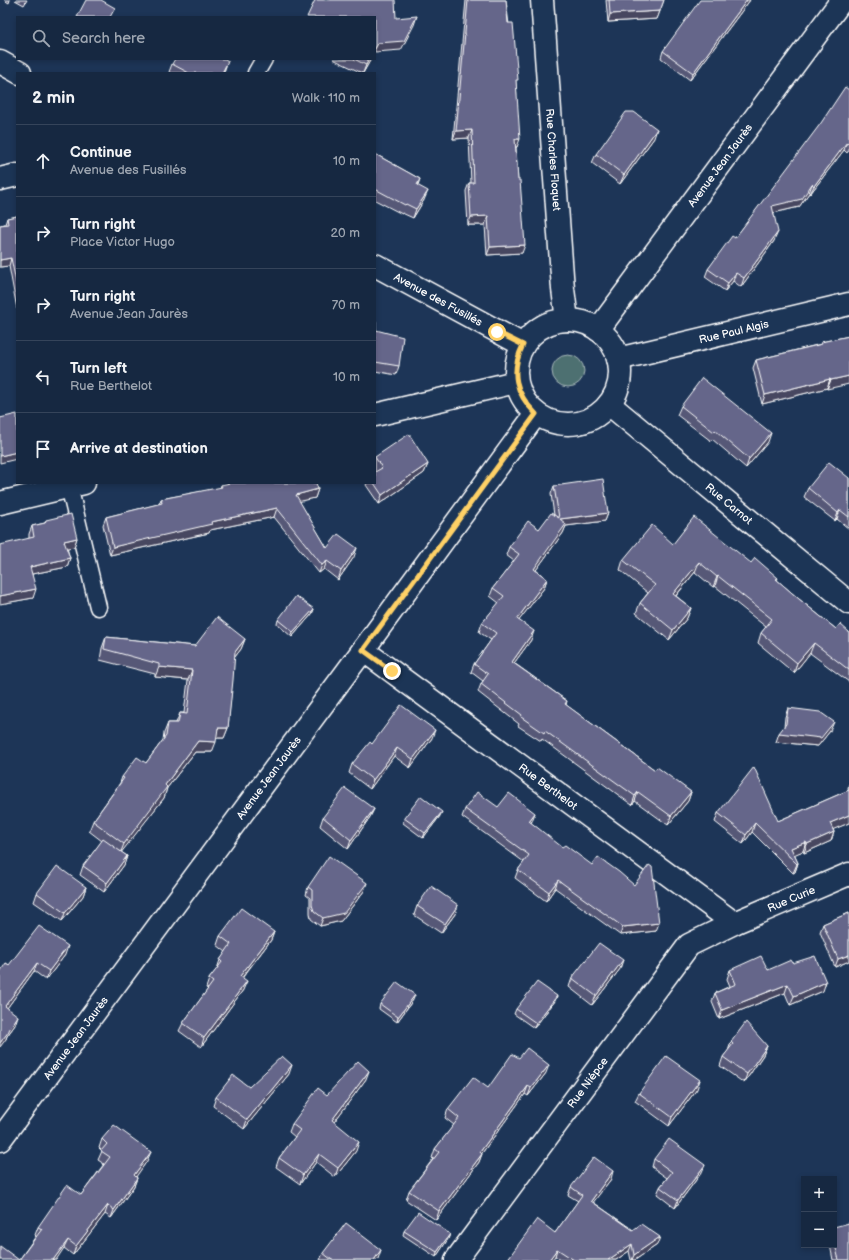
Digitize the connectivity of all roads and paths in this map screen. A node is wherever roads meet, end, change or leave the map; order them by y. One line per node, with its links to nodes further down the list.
1 (542, 0): 11 (street, Rue Charles Floquet)
2 (842, 0): 12 (street, Avenue Jean Jaurès)
3 (263, 60): 6 (lane)
4 (0, 62): 5 (street)
5 (18, 72)
6 (257, 72)
7 (16, 175): 8 (street)
8 (0, 179)
9 (376, 266): 13 (street, Avenue des Fusillés)
10 (849, 304): 14 (street, Rue Paul Algis)
11 (567, 320): 12 (street); 13 (street)
12 (598, 330): 14 (street)
13 (523, 345): 15 (street)
14 (618, 359): 16 (street)
15 (516, 382): 17 (street); 18 (street)
16 (609, 404): 17 (street); 21 (street, Rue Carnot)
17 (536, 414): 23 (street, Avenue Jean Jaurès)
18 (376, 415)
19 (76, 485): 20 (street); 22 (lane)
20 (0, 503)
21 (849, 603)
22 (98, 607)
23 (363, 650): 25 (street, Rue Berthelot); 26 (street, Avenue Jean Jaurès)
24 (849, 874): 25 (street, Rue Curie)
25 (734, 923): 27 (street, Rue Niépce)
26 (0, 1140)
27 (456, 1260)

